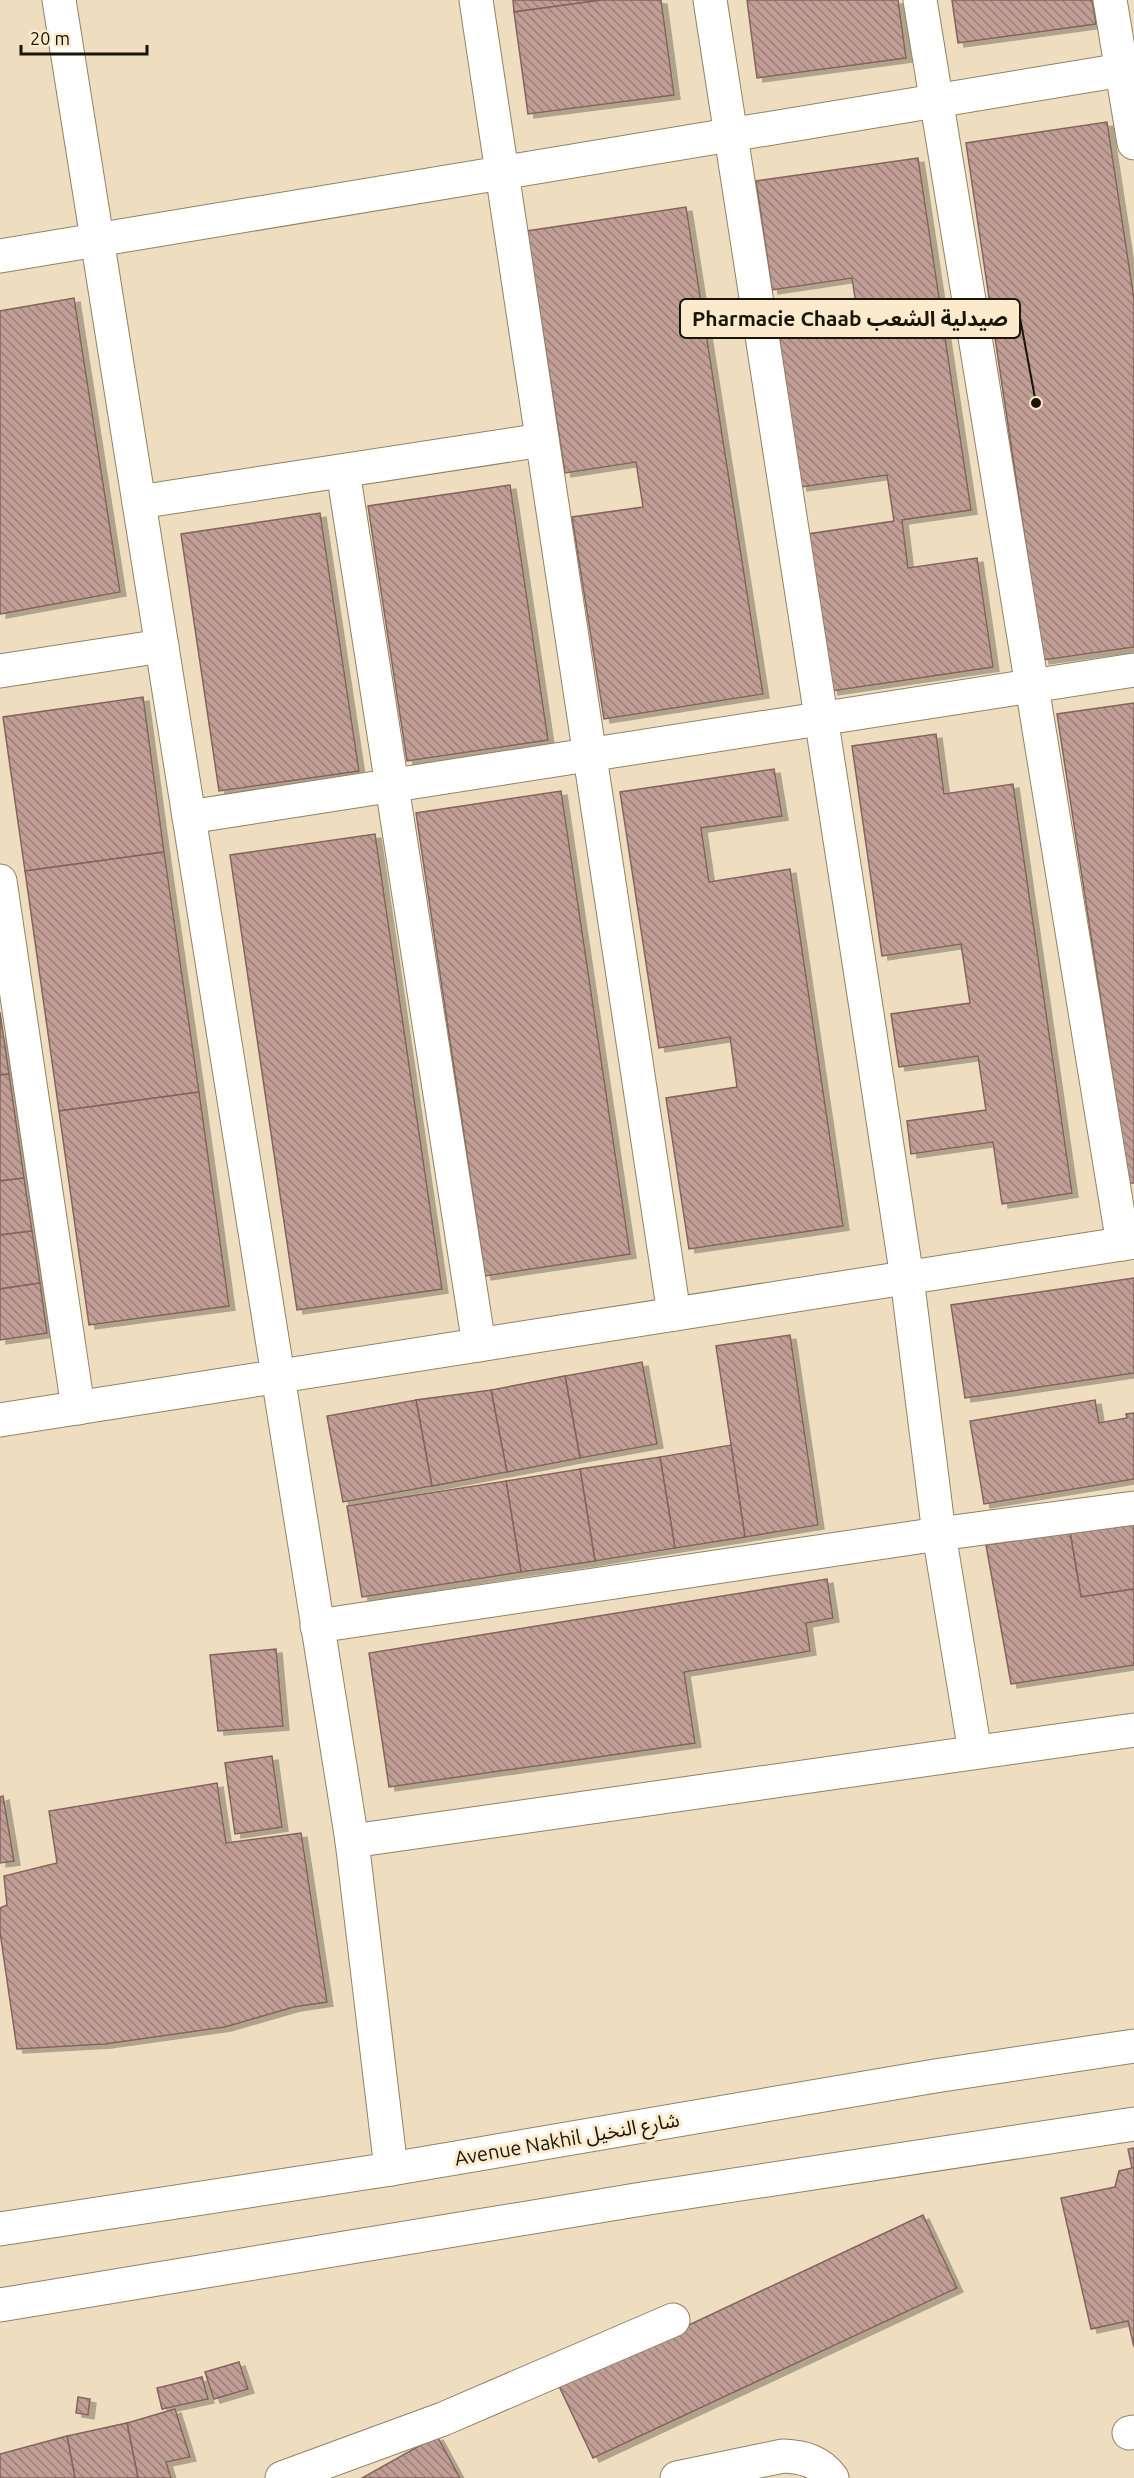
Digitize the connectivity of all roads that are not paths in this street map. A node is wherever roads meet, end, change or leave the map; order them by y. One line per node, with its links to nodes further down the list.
1 (59, 0): 11 (street)
2 (476, 0): 10 (street)
3 (710, 0): 8 (street)
4 (920, 0): 7 (street)
5 (1110, 0): 6 (street)
6 (1127, 69): 7 (street); 9 (street)
7 (936, 101): 8 (street); 19 (street)
8 (731, 135): 10 (street); 20 (street)
9 (1134, 142)
10 (502, 172): 11 (street); 13 (street)
11 (97, 240): 12 (street); 15 (street)
12 (0, 256)
13 (542, 440): 14 (street); 21 (street)
14 (343, 471): 15 (street); 22 (street)
15 (139, 502): 16 (street)
16 (162, 646): 18 (street); 23 (street)
17 (1134, 670): 19 (street)
18 (0, 671)
19 (1030, 686): 20 (street); 25 (street)
20 (820, 719): 21 (street); 26 (street)
21 (590, 754): 22 (street); 27 (street)
22 (392, 785): 23 (street); 28 (street)
23 (189, 817): 29 (street)
24 (0, 881): 30 (street)
25 (1128, 1243): 26 (street)
26 (906, 1278): 27 (street); 33 (street)
27 (674, 1314): 28 (street)
28 (479, 1345): 29 (street)
29 (277, 1377): 30 (street); 34 (street)
30 (78, 1408): 31 (street)
31 (0, 1420)
32 (1134, 1508): 33 (street)
33 (939, 1534): 34 (street); 36 (street)
34 (316, 1626): 37 (street)
35 (1134, 1730): 36 (street)
36 (975, 1752): 37 (street)
37 (352, 1841): 40 (street)
38 (1134, 2046): 40 (street, Avenue Nakhil شارع النخيل)
39 (1134, 2124): 42 (street)
40 (390, 2169): 41 (street, Avenue Nakhil شارع النخيل)
41 (0, 2229)
42 (0, 2305)
43 (673, 2320): 44 (street)
44 (282, 2478)
45 (677, 2478): 46 (street)
46 (832, 2478)

